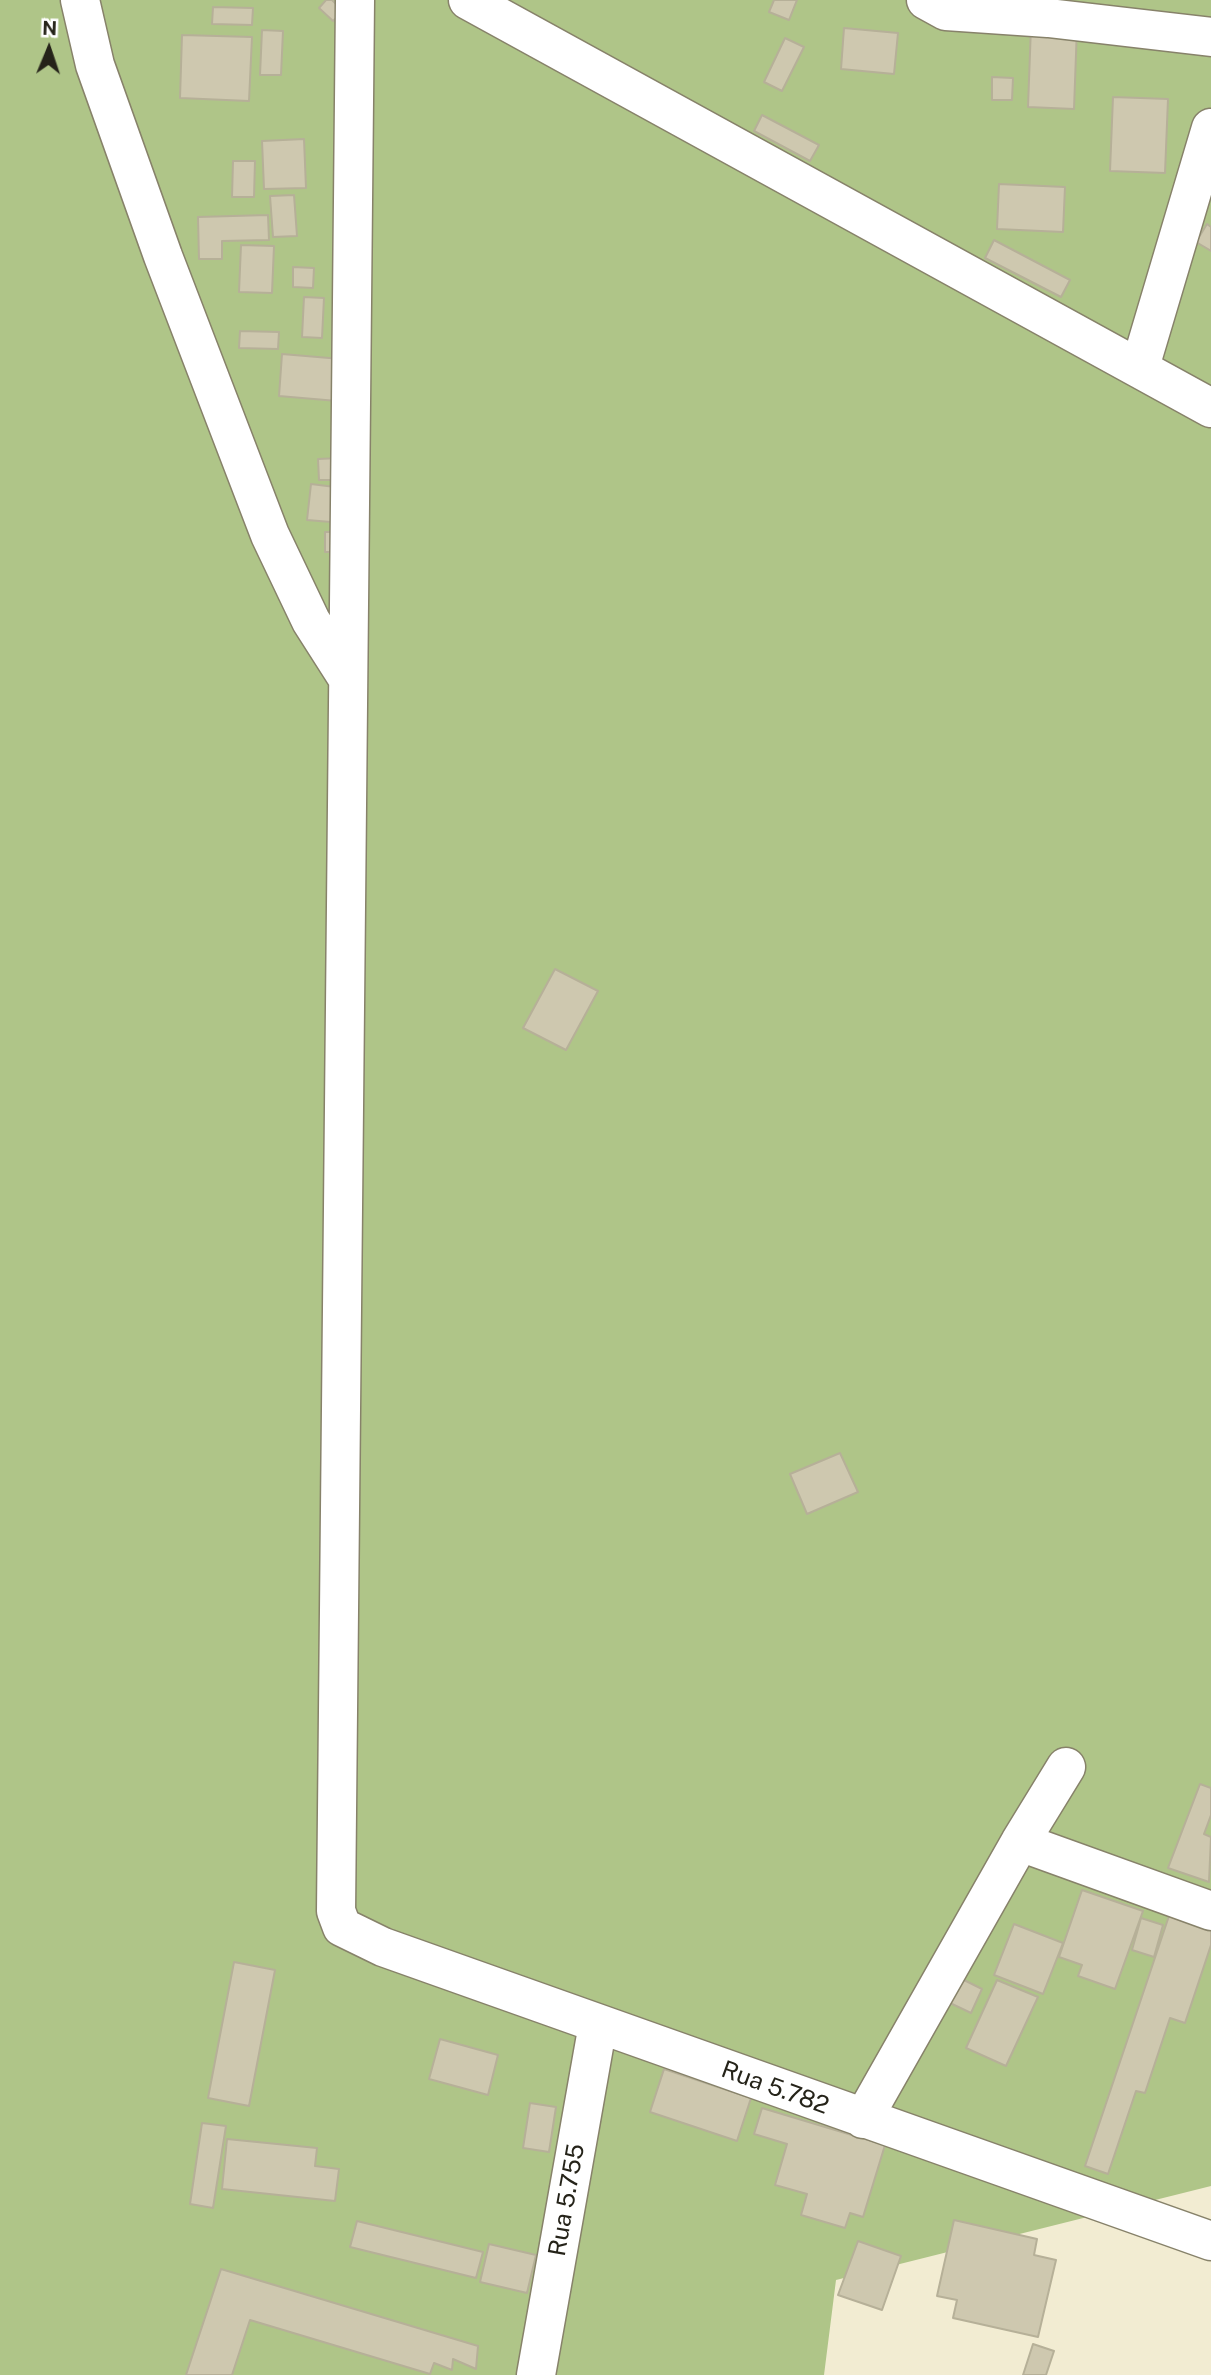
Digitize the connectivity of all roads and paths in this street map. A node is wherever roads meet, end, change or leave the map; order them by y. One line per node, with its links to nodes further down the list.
1 (79, 0): 9 (street)
2 (355, 0): 9 (street)
3 (468, 0): 7 (street)
4 (926, 0): 5 (street)
5 (1211, 37)
6 (1211, 128): 7 (street)
7 (1140, 367): 8 (street)
8 (1211, 408)
9 (348, 679): 13 (street, Rua 5.782)
10 (1066, 1768): 11 (street)
11 (1020, 1842): 12 (street); 14 (street)
12 (1211, 1911)
13 (598, 2024): 14 (street, Rua 5.782); 16 (street, Rua 5.755)
14 (863, 2119): 15 (street, Rua 5.782)
15 (1211, 2241)
16 (536, 2375)

